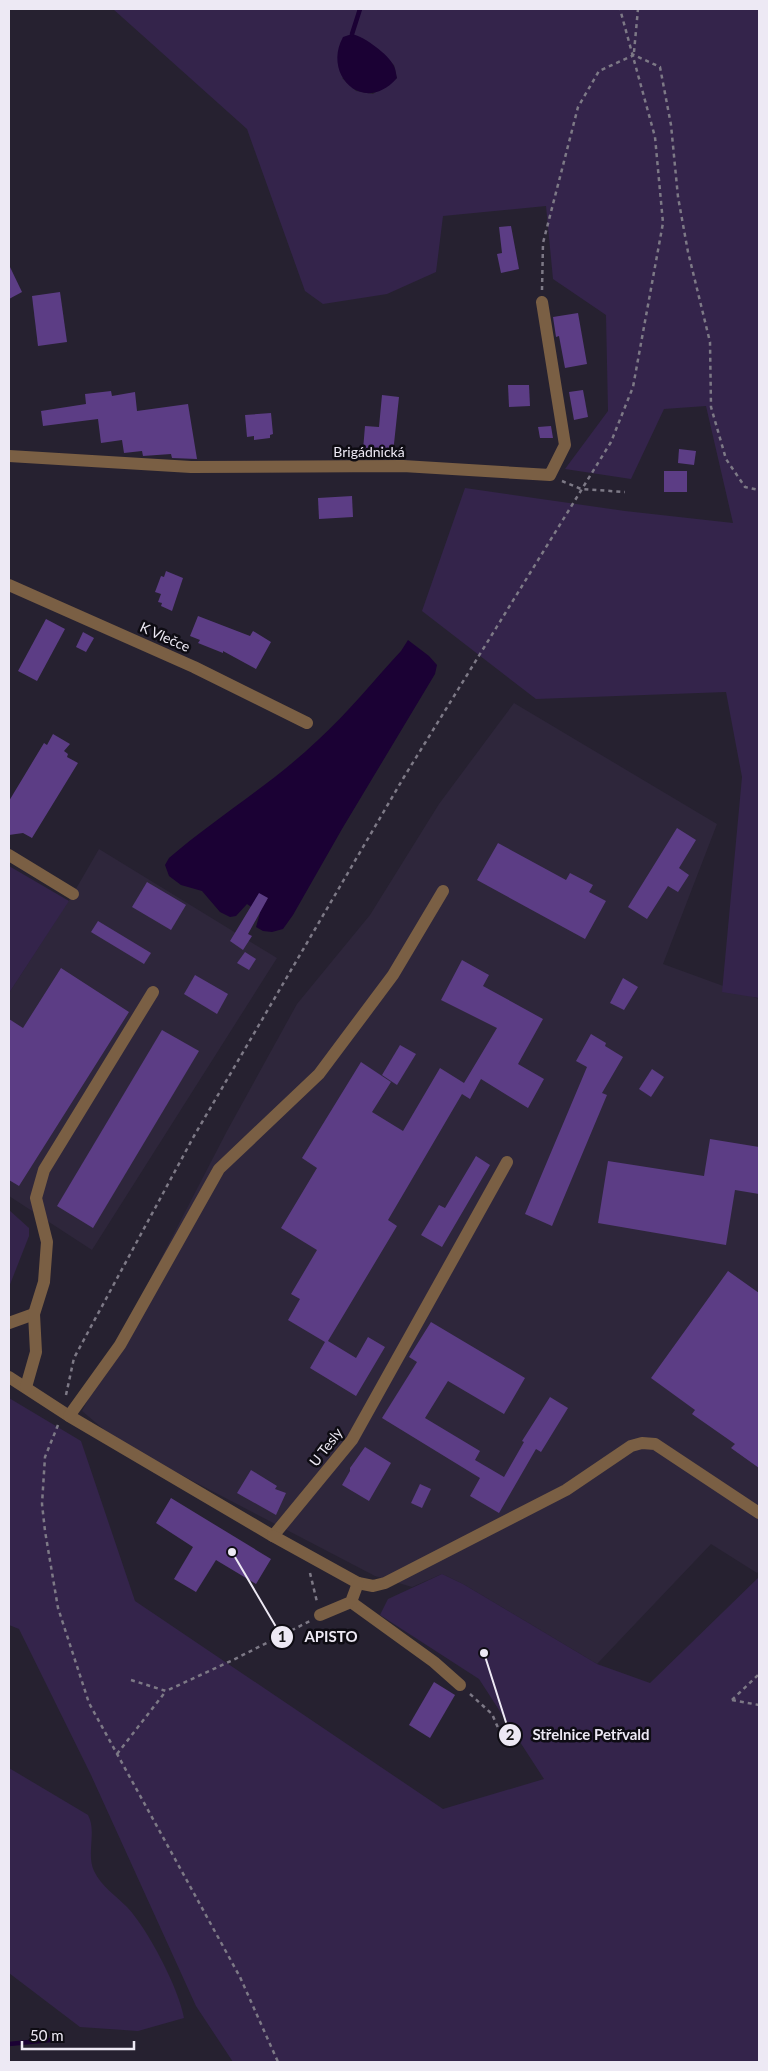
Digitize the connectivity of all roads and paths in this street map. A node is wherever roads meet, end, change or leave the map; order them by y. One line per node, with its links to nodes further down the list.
1 (620, 9): 3 (path)
2 (638, 9): 3 (path)
3 (634, 55): 4 (path); 7 (path); 8 (path)
4 (542, 302): 6 (street)
5 (9, 456): 6 (street, Brigádnická)
6 (550, 475): 7 (path)
7 (581, 488): 9 (path); 21 (path)
8 (759, 490)
9 (625, 492)
10 (9, 584): 11 (street, K Vlečce)
11 (307, 723)
12 (9, 855): 14 (street)
13 (443, 891): 21 (street)
14 (73, 894)
15 (153, 992): 17 (street)
16 (507, 1162): 23 (street, U Tesly)
17 (34, 1314): 18 (street); 20 (street)
18 (9, 1323)
19 (9, 1377): 20 (street)
20 (26, 1387): 21 (street)
21 (66, 1414): 23 (street); 34 (path)
22 (759, 1513): 25 (street)
23 (273, 1536): 24 (street)
24 (305, 1554): 25 (street); 27 (path)
25 (358, 1583): 26 (street)
26 (351, 1602): 27 (street); 30 (street)
27 (320, 1615): 31 (path)
28 (759, 1674): 32 (path)
29 (131, 1680): 31 (path)
30 (460, 1685): 33 (path)
31 (166, 1691): 34 (path)
32 (759, 1705)
33 (499, 1730)
34 (118, 1754): 35 (path)
35 (278, 2062)

